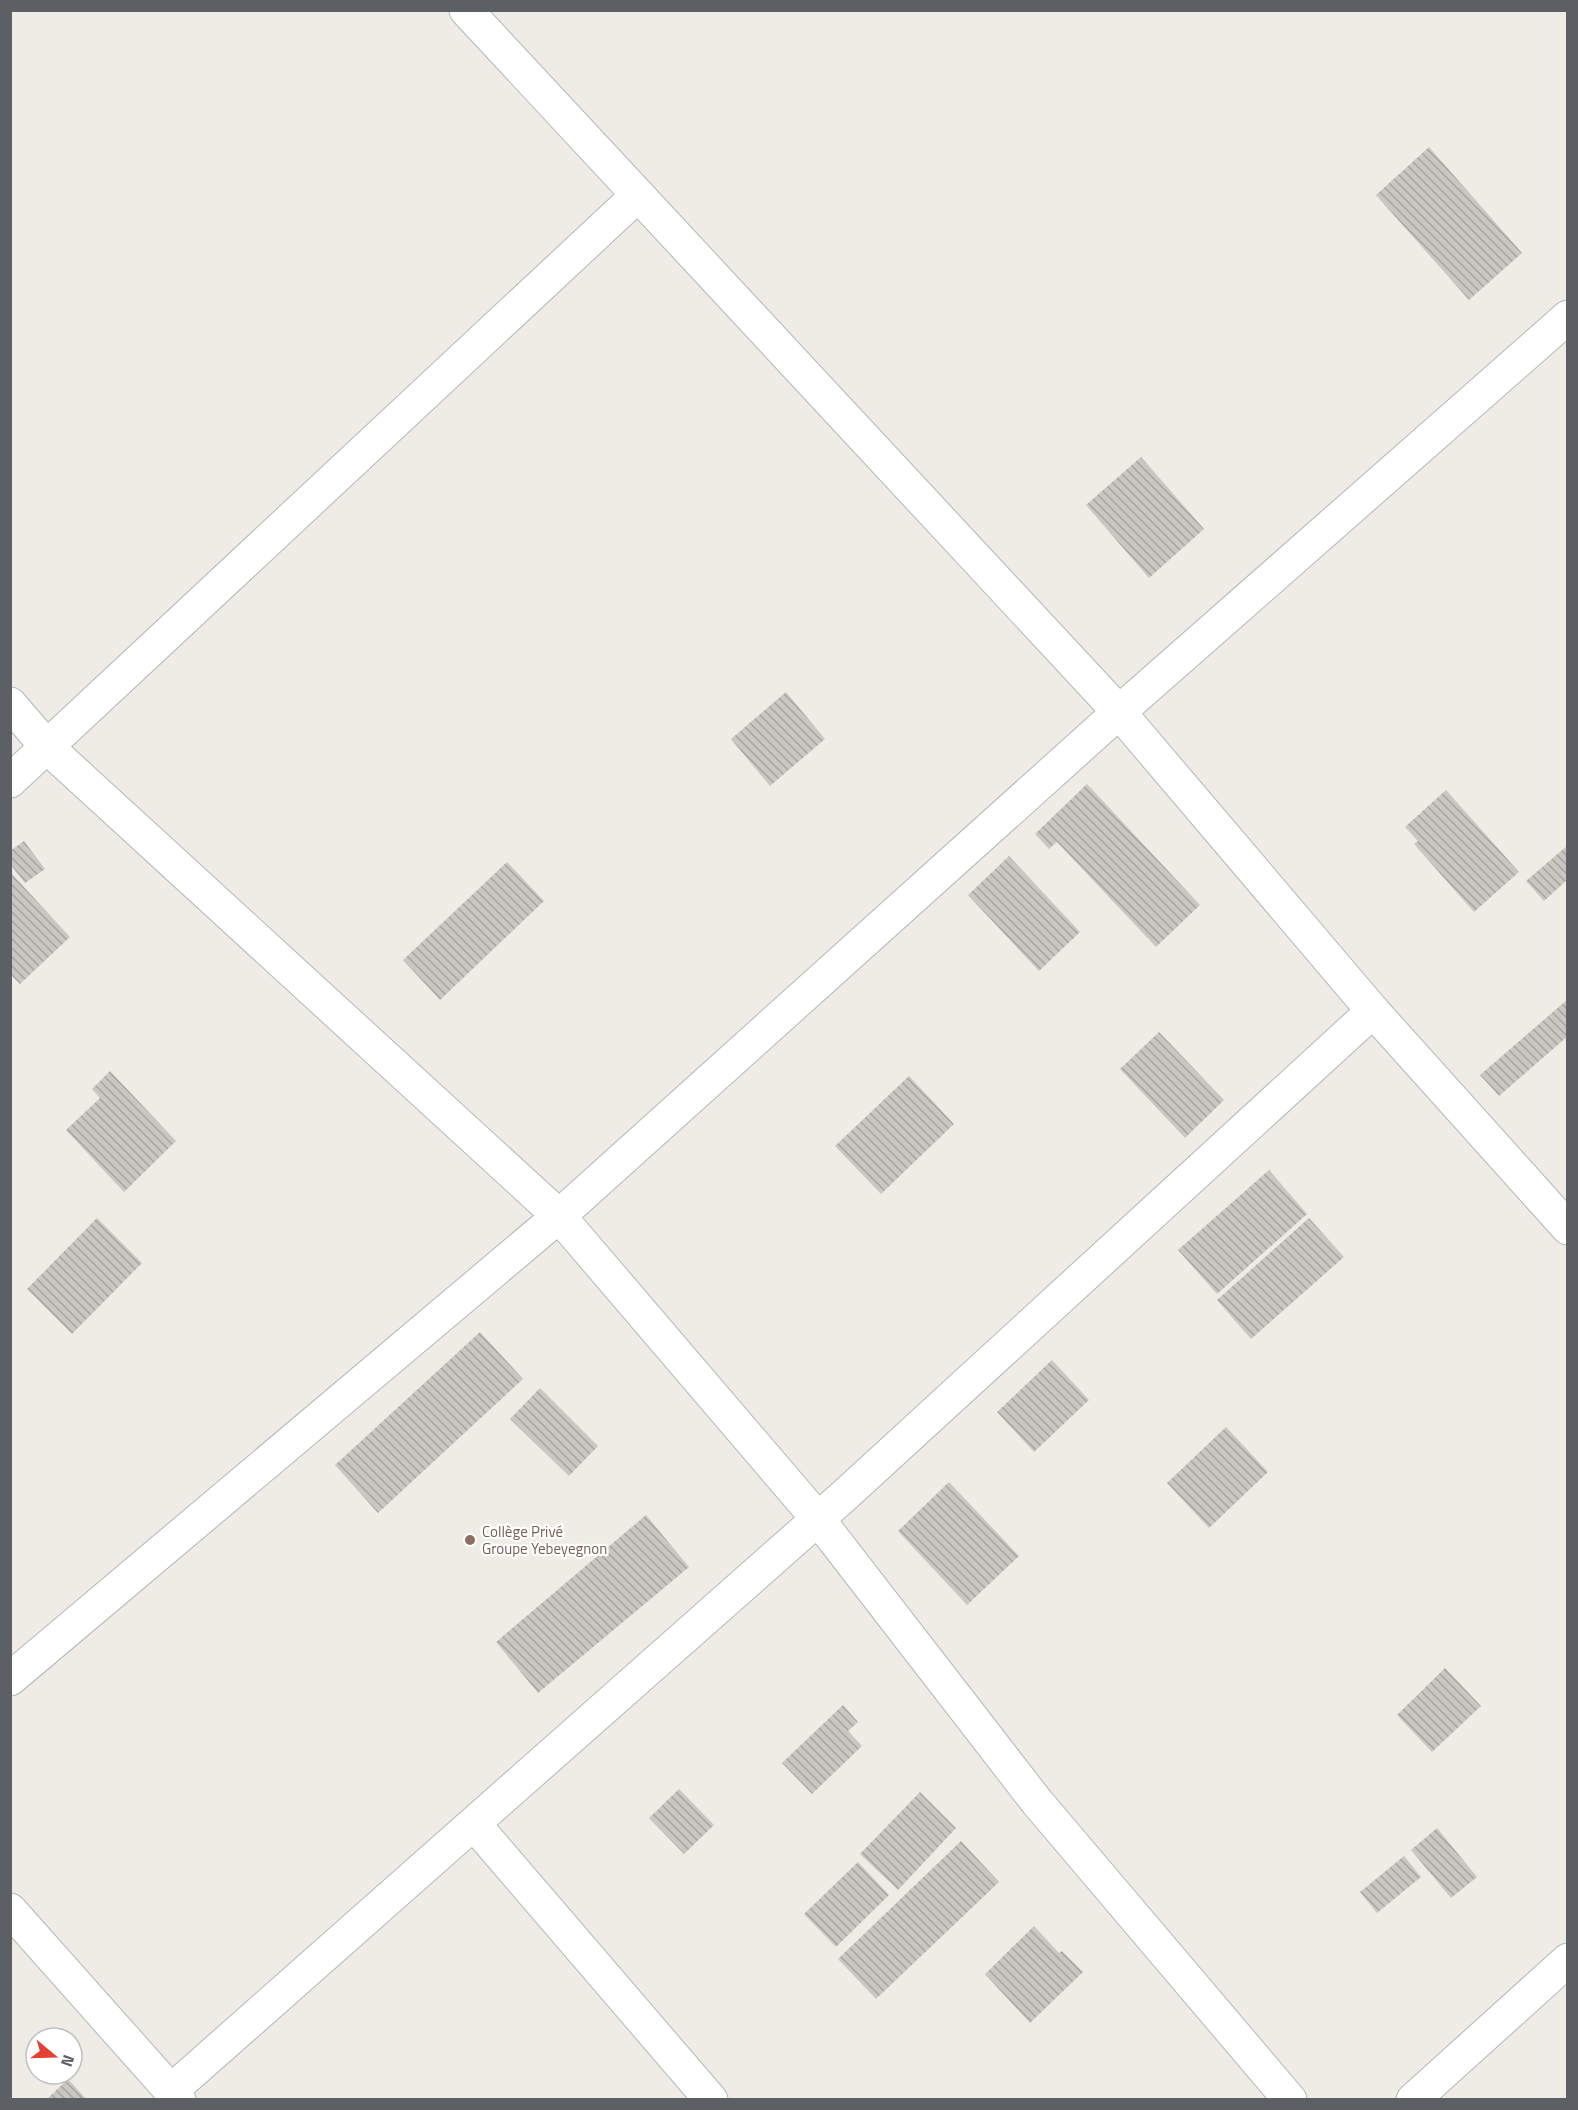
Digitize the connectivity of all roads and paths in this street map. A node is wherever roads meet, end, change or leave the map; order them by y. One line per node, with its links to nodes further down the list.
1 (466, 10): 2 (street)
2 (638, 195): 5 (street); 6 (street)
3 (1568, 317): 5 (street)
4 (10, 705): 6 (street)
5 (1119, 712): 8 (street); 9 (street)
6 (47, 747): 7 (street); 9 (street)
7 (10, 782)
8 (1373, 1011): 10 (street); 11 (street)
9 (560, 1216): 11 (street); 12 (street)
10 (1568, 1228)
11 (818, 1519): 13 (street); 18 (street)
12 (10, 1679)
13 (474, 1824): 16 (street); 17 (street)
14 (10, 1910): 16 (street)
15 (1568, 1960): 19 (street)
16 (175, 2095)
17 (711, 2100)
18 (1290, 2100)
19 (1413, 2100)

